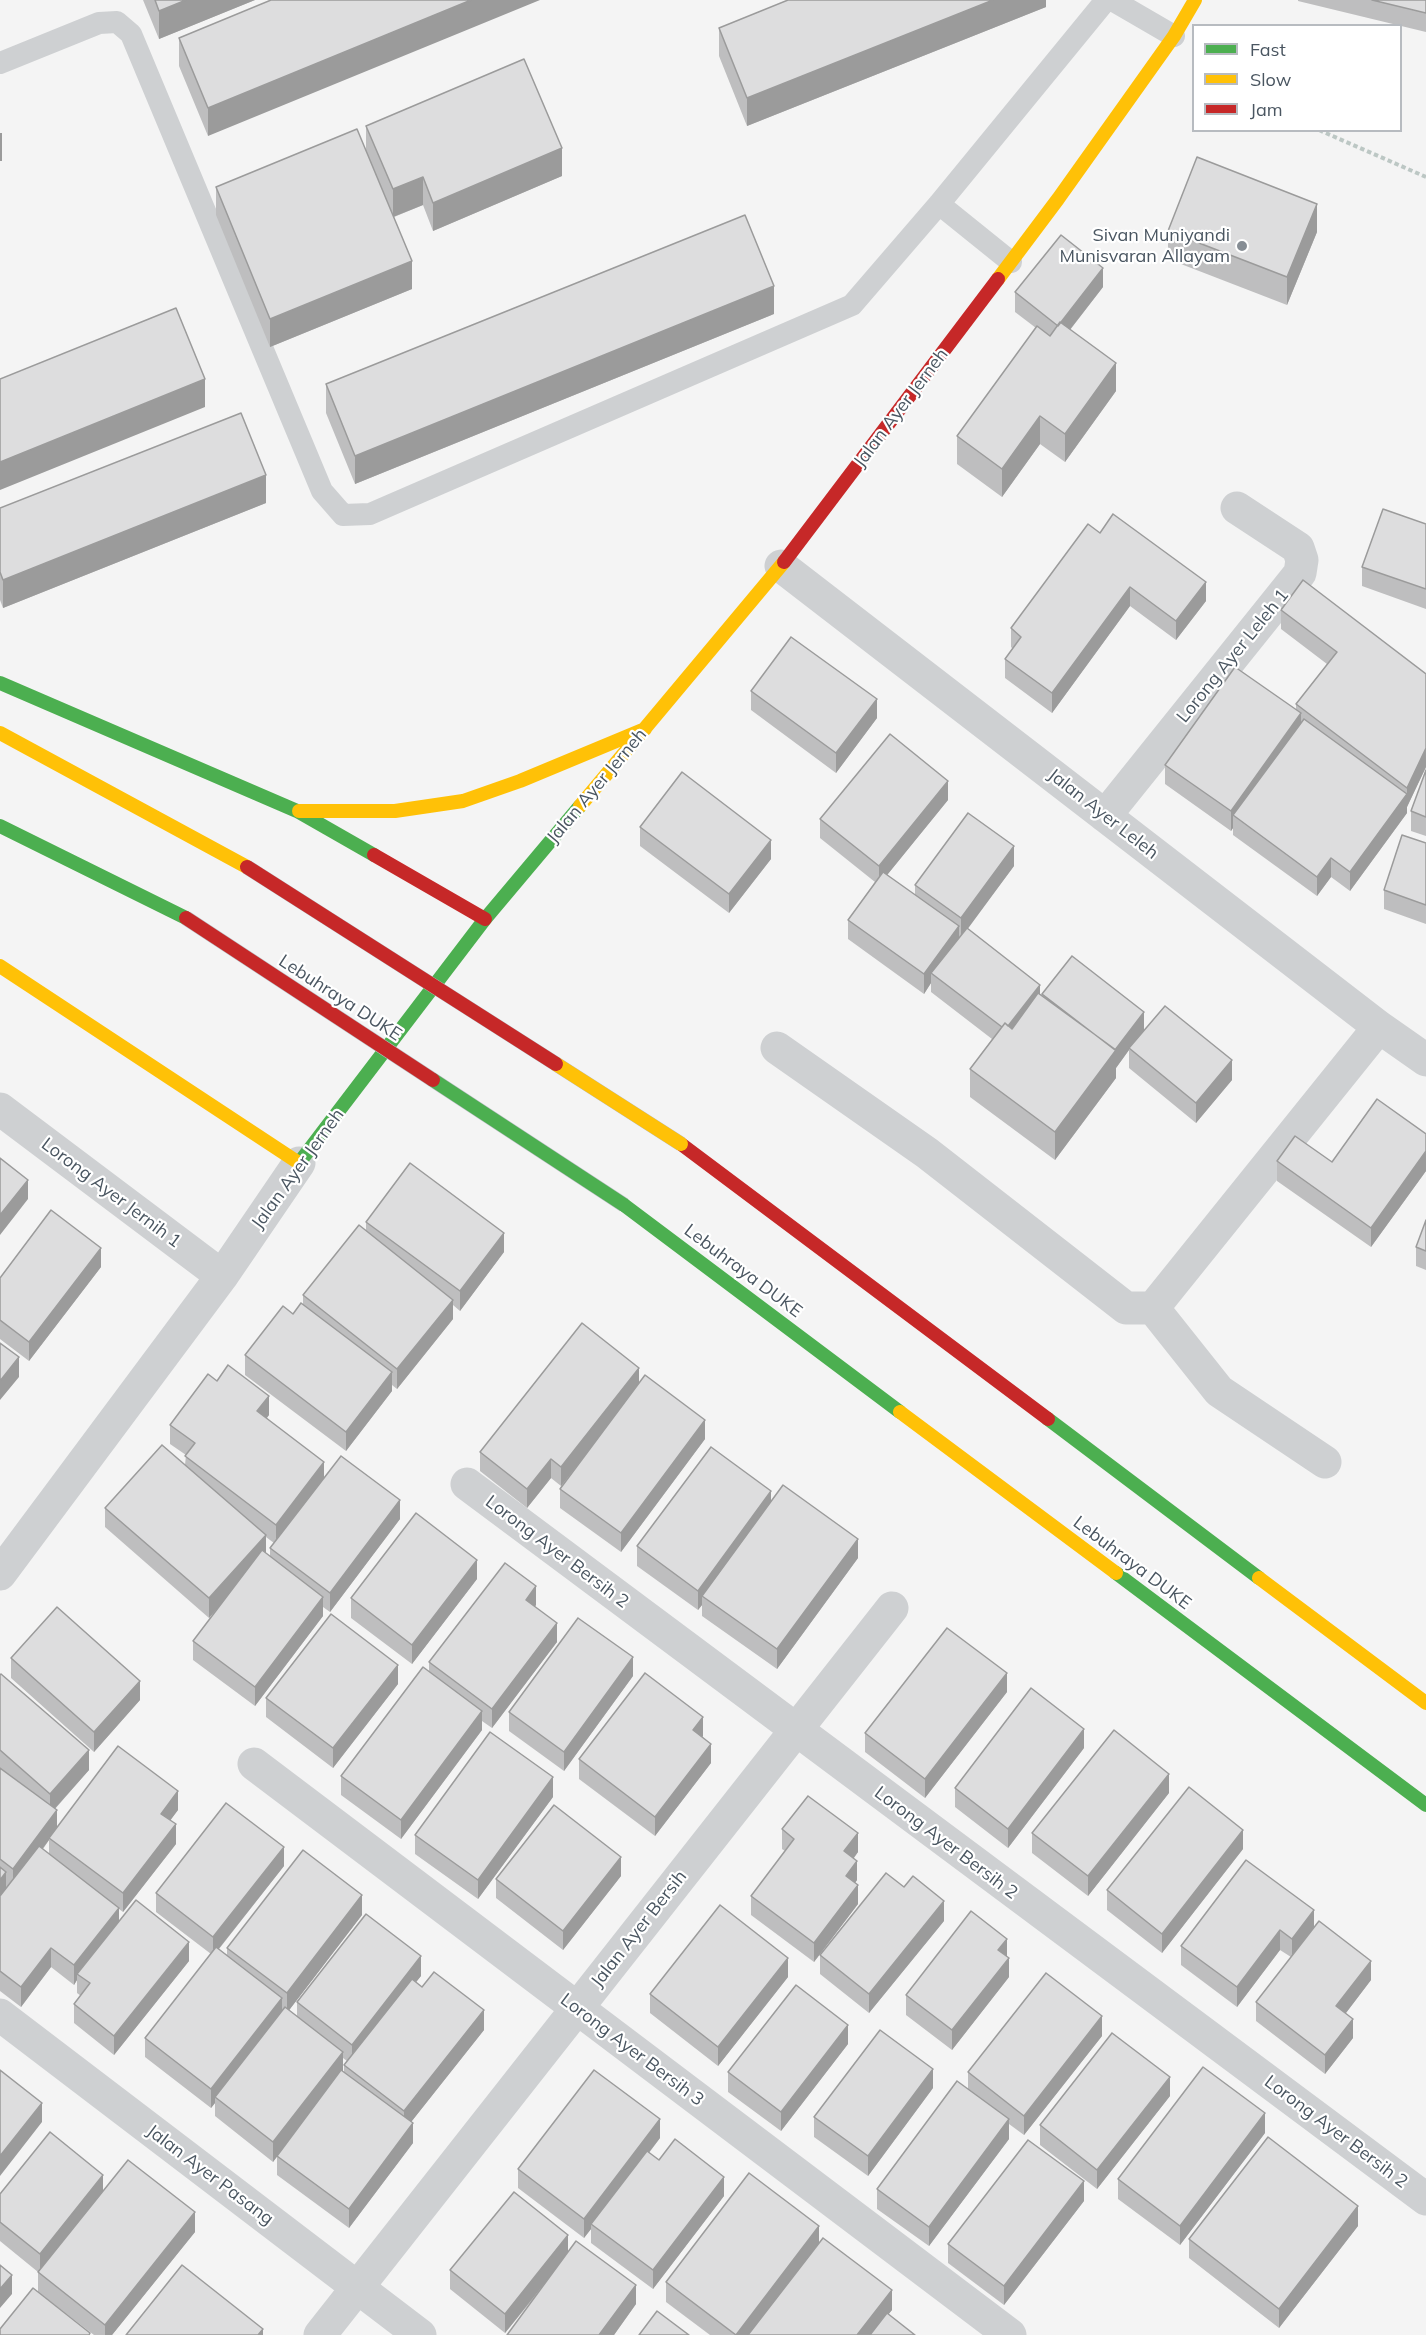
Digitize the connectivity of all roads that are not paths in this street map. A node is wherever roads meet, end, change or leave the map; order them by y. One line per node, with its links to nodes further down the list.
1 (1106, 0): 6 (lane)
2 (1112, 0): 4 (lane)
3 (1195, 0): 4 (main road, Jalan Ayer Jerneh)
4 (1174, 36): 7 (main road, Jalan Ayer Jerneh)
5 (0, 63): 6 (lane)
6 (939, 204): 7 (lane)
7 (1011, 262): 9 (main road, Jalan Ayer Jerneh)
8 (1237, 508): 14 (street, Lorong Ayer Leleh 1)
9 (781, 566): 11 (main road, Jalan Ayer Jerneh); 14 (street, Jalan Ayer Leleh)
10 (0, 683): 13 (main road)
11 (645, 729): 13 (main road); 16 (main road, Jalan Ayer Jerneh)
12 (0, 733): 29 (main road, bridge)
13 (297, 811): 16 (main road)
14 (1105, 816): 18 (street, Jalan Ayer Leleh)
15 (0, 826): 32 (main road, Lebuhraya DUKE, bridge)
16 (485, 920): 22 (main road, Jalan Ayer Jerneh)
17 (0, 966): 22 (main road)
18 (1379, 1026): 20 (street, Jalan Ayer Leleh); 24 (street)
19 (777, 1048): 24 (street)
20 (1426, 1060)
21 (0, 1109): 23 (street, Lorong Ayer Jernih 1)
22 (299, 1163): 23 (street, Jalan Ayer Jerneh)
23 (222, 1276): 27 (street, Jalan Ayer Jerneh)
24 (1154, 1308): 25 (street)
25 (1325, 1462)
26 (467, 1484): 30 (street, Lorong Ayer Bersih 2)
27 (4, 1560)
28 (892, 1608): 30 (street, Jalan Ayer Bersih)
29 (1426, 1703)
30 (795, 1731): 33 (street, Jalan Ayer Bersih); 35 (street, Lorong Ayer Bersih 2)
31 (254, 1764): 33 (street, Lorong Ayer Bersih 3)
32 (1426, 1805)
33 (577, 2008): 36 (street, Jalan Ayer Bersih); 39 (street, Lorong Ayer Bersih 3)
34 (0, 2015): 36 (street, Jalan Ayer Pasang)
35 (1426, 2199)
36 (358, 2287): 37 (street, Jalan Ayer Bersih); 38 (street, Jalan Ayer Pasang)
37 (320, 2335)
38 (420, 2335)
39 (1010, 2335)

